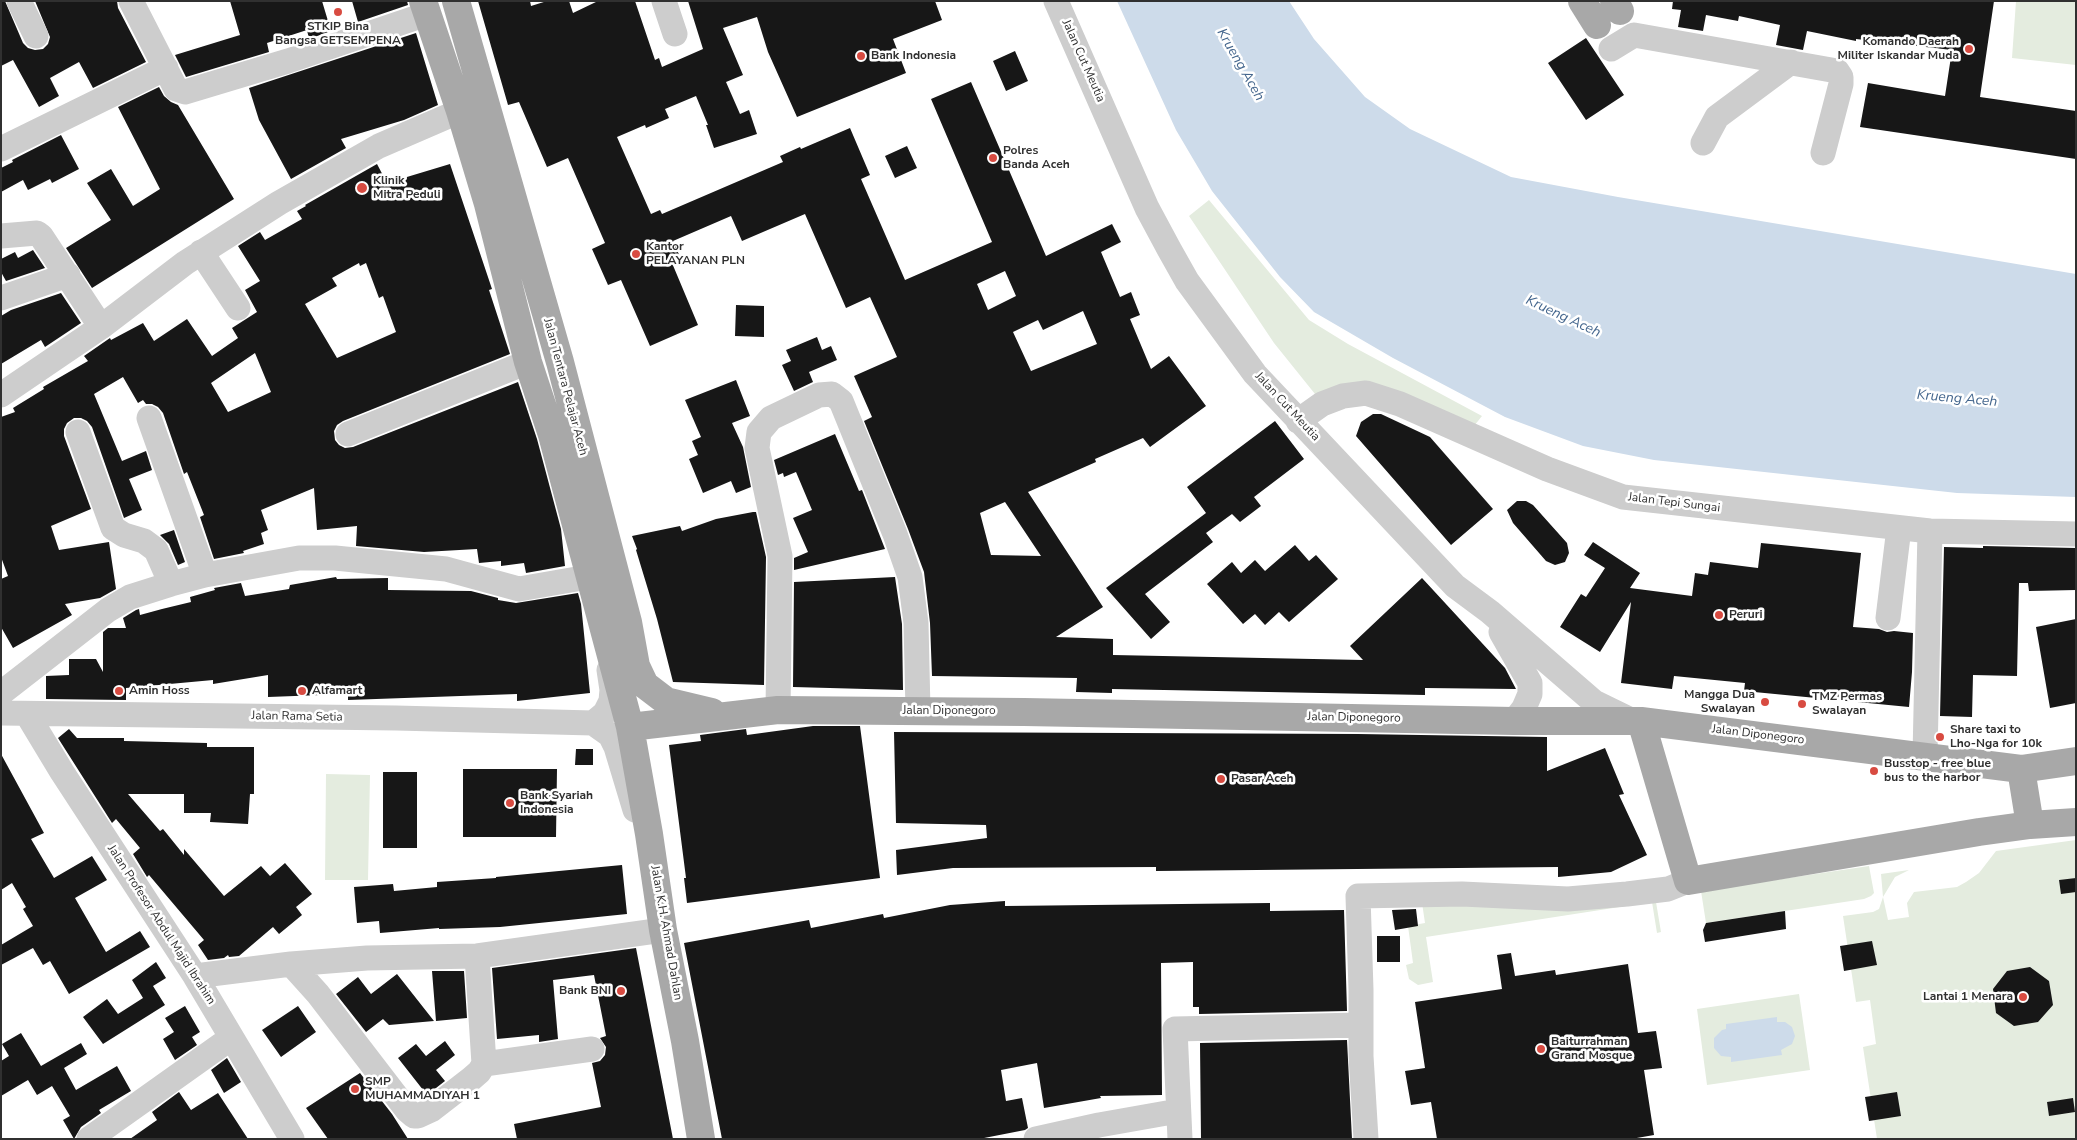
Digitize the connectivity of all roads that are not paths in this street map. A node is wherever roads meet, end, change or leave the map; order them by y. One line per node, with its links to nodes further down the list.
1 (19, 1): 10 (street)
2 (132, 1): 13 (street)
3 (456, 1): 18 (main road, Jalan Tentara Pelajar Aceh)
4 (664, 1): 9 (street)
5 (1056, 1): 28 (street, Jalan Cut Meutia)
6 (1582, 1): 8 (main road)
7 (425, 7): 13 (street); 14 (main road, Jalan Tentara Pelajar Aceh)
8 (1597, 25)
9 (675, 34)
10 (36, 36)
11 (1611, 49): 12 (street)
12 (1791, 62): 15 (street); 17 (street)
13 (166, 68): 16 (street)
14 (460, 111): 18 (main road, Jalan Tentara Pelajar Aceh); 20 (street)
15 (1702, 143)
16 (1, 149)
17 (1823, 153)
18 (500, 198): 25 (main road, Jalan Tentara Pelajar Aceh); 43 (main road, Jalan Tentara Pelajar Aceh)
19 (1, 236): 21 (street)
20 (201, 252): 23 (street); 24 (street)
21 (68, 275): 22 (street); 24 (street)
22 (1, 298)
23 (238, 308)
24 (101, 327): 26 (street)
25 (528, 362): 30 (street); 35 (main road, Jalan Tentara Pelajar Aceh)
26 (1, 396)
27 (149, 418): 34 (street)
28 (1298, 421): 31 (street, Jalan Tepi Sungai); 37 (street, Jalan Cut Meutia)
29 (78, 432): 36 (street)
30 (348, 434)
31 (1899, 528): 32 (street, Jalan Tepi Sungai); 38 (street)
32 (1930, 531): 33 (street, Jalan Tepi Sungai); 48 (street)
33 (2076, 534)
34 (205, 575): 35 (street); 36 (street)
35 (588, 576): 39 (main road, Jalan Tentara Pelajar Aceh)
36 (171, 584): 40 (street)
37 (1490, 612): 44 (street); 45 (street, Jalan Cut Meutia)
38 (1888, 618)
39 (604, 628): 46 (street); 47 (main road, Jalan Tentara Pelajar Aceh)
40 (9, 703): 46 (street, Jalan Rama Setia); 58 (street, Jalan Profesor Abdul Majid Ibrahim)
41 (778, 710): 42 (main road, Jalan Diponegoro); 42 (street); 43 (main road, Jalan Diponegoro)
42 (918, 711): 44 (main road, Jalan Diponegoro)
43 (729, 717): 47 (main road, Jalan Diponegoro)
44 (1514, 721): 45 (main road, Jalan Diponegoro)
45 (1637, 721): 48 (main road, Jalan Diponegoro); 54 (main road)
46 (593, 723): 53 (street)
47 (630, 727): 53 (main road, Jalan K.H. Ahmad Dahlan)
48 (1925, 756): 50 (main road, Jalan Diponegoro)
49 (2076, 761): 50 (main road, Jalan Diponegoro)
50 (2021, 769): 52 (main road)
51 (2076, 822): 52 (main road)
52 (2030, 825): 54 (main road)
53 (649, 834): 55 (main road, Jalan K.H. Ahmad Dahlan)
54 (1688, 882): 59 (street)
55 (662, 930): 56 (street); 66 (main road, Jalan K.H. Ahmad Dahlan)
56 (477, 956): 57 (street); 62 (street)
57 (291, 964): 58 (street); 62 (street)
58 (195, 976): 60 (street, Jalan Profesor Abdul Majid Ibrahim)
59 (1360, 1025): 63 (street); 69 (street)
60 (231, 1038): 64 (street); 65 (street, Jalan Profesor Abdul Majid Ibrahim)
61 (592, 1049): 62 (street)
62 (484, 1064)
63 (1178, 1111): 67 (street); 68 (street)
64 (90, 1139)
65 (292, 1139)
66 (701, 1139)
67 (1036, 1139)
68 (1180, 1139)
69 (1366, 1139)

